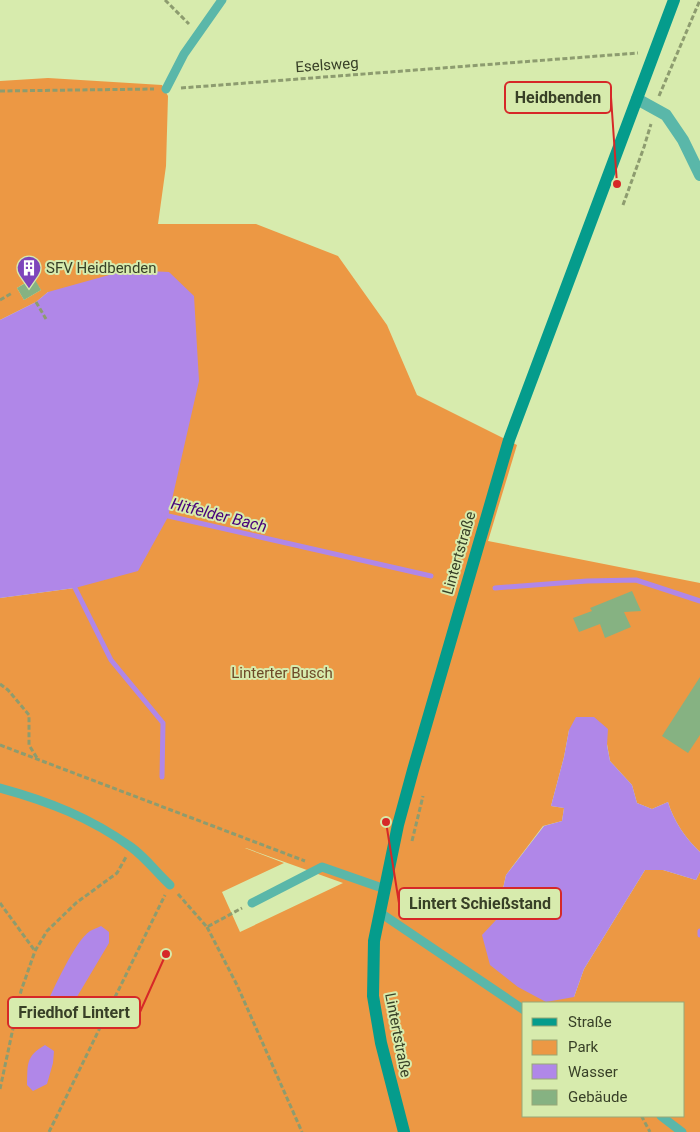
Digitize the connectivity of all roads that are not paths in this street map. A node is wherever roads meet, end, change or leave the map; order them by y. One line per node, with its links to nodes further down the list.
1 (222, 0): 3 (lane)
2 (674, 0): 4 (main road, Lintertstraße)
3 (166, 89)
4 (637, 99): 5 (street); 8 (main road, Lintertstraße)
5 (700, 175)
6 (0, 788): 7 (lane)
7 (170, 885)
8 (385, 889): 9 (lane); 10 (main road, Lintertstraße)
9 (252, 903)
10 (379, 912): 11 (lane); 13 (main road, Lintertstraße)
11 (522, 1009)
12 (662, 1117): 14 (lane)
13 (404, 1132)
14 (682, 1132)

